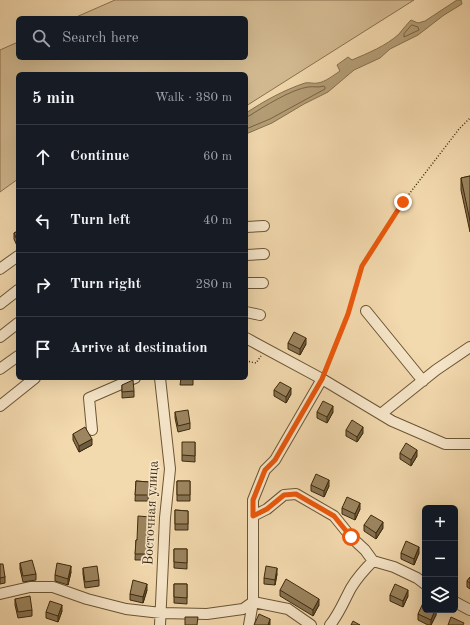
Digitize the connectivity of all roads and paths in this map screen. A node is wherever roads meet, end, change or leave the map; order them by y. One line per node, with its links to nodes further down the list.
1 (470, 118): 23 (path)
2 (264, 226): 3 (street)
3 (248, 228)
4 (264, 254): 5 (street)
5 (248, 255)
6 (16, 257): 7 (street)
7 (0, 269)
8 (263, 283): 9 (street)
9 (248, 284)
10 (16, 292): 11 (street)
11 (0, 304)
12 (366, 311): 27 (street)
13 (248, 313): 14 (street)
14 (260, 316)
15 (16, 325): 16 (street)
16 (0, 337)
17 (248, 339): 19 (street)
18 (470, 347): 27 (street)
19 (265, 349): 21 (path); 23 (street)
20 (16, 357): 22 (street)
21 (248, 361)
22 (0, 369)
23 (322, 379): 29 (street); 32 (street)
24 (32, 380): 28 (street)
25 (130, 380): 30 (street)
26 (160, 380): 39 (street, Восточная улица)
27 (423, 380): 29 (street)
28 (0, 406)
29 (381, 414): 31 (street)
30 (92, 430)
31 (470, 444)
32 (253, 516): 33 (street); 36 (street)
33 (373, 561): 34 (street); 43 (street)
34 (422, 582)
35 (0, 594): 39 (street)
36 (253, 602): 39 (street); 41 (street); 42 (street)
37 (458, 604): 38 (street)
38 (470, 610)
39 (161, 613): 40 (street, Восточная улица)
40 (160, 625)
41 (249, 625)
42 (311, 625)
43 (330, 625)

